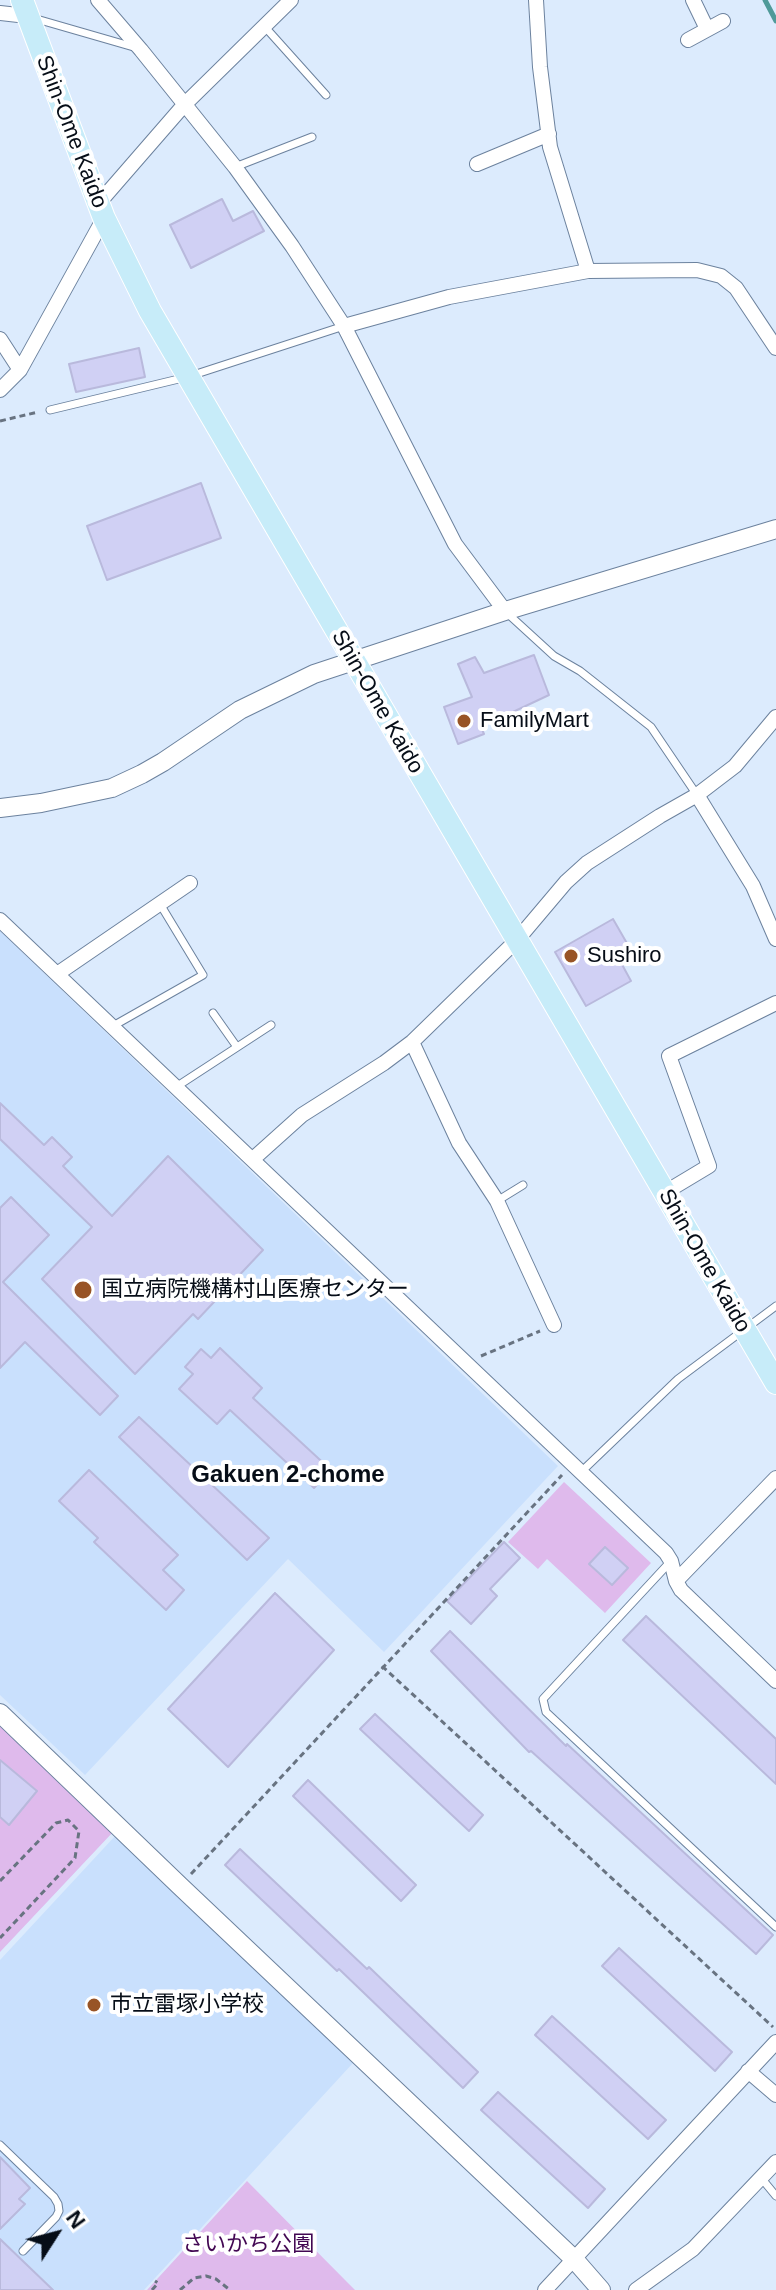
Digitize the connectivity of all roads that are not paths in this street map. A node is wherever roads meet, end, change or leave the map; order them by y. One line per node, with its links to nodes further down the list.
1 (98, 0): 11 (street)
2 (291, 0): 8 (street)
3 (536, 0): 14 (street)
4 (693, 0): 9 (street)
5 (25, 8): 6 (street); 11 (lane); 18 (main road, Shin-Ome Kaido)
6 (0, 13)
7 (723, 21): 9 (street)
8 (265, 27): 12 (lane); 13 (street)
9 (707, 29): 10 (street)
10 (688, 40)
11 (141, 50): 13 (street)
12 (326, 95)
13 (184, 105): 17 (street); 18 (street)
14 (549, 134): 16 (street); 19 (street)
15 (312, 137): 17 (lane)
16 (477, 164)
17 (235, 167): 20 (street)
18 (101, 211): 23 (street); 24 (main road, Shin-Ome Kaido)
19 (588, 271): 20 (street); 22 (street)
20 (344, 326): 24 (lane); 28 (street)
21 (0, 339): 23 (street)
22 (776, 348)
23 (20, 370): 25 (street)
24 (187, 377): 26 (lane); 29 (main road, Shin-Ome Kaido)
25 (0, 390)
26 (50, 410)
27 (776, 529): 28 (street)
28 (505, 611): 29 (street); 31 (lane)
29 (353, 660): 32 (street); 37 (main road, Shin-Ome Kaido)
30 (776, 717): 31 (street)
31 (697, 795): 36 (street); 37 (street)
32 (0, 808)
33 (190, 883): 34 (street)
34 (160, 904): 38 (street); 42 (lane)
35 (0, 920): 38 (street)
36 (776, 939)
37 (517, 940): 43 (street); 48 (main road, Shin-Ome Kaido)
38 (57, 974): 42 (street)
39 (776, 1003): 48 (street)
40 (213, 1013): 44 (lane)
41 (271, 1025): 44 (lane)
42 (113, 1026): 45 (street)
43 (412, 1042): 46 (street); 49 (street)
44 (237, 1047): 45 (lane)
45 (176, 1087): 46 (street)
46 (253, 1159): 54 (street)
47 (523, 1185): 49 (lane)
48 (664, 1193): 52 (main road, Shin-Ome Kaido)
49 (497, 1201): 51 (street)
50 (776, 1306): 52 (lane)
51 (554, 1325)
52 (744, 1330): 53 (main road, Shin-Ome Kaido); 54 (lane)
53 (776, 1383)
54 (577, 1468): 56 (street)
55 (776, 1478): 57 (street)
56 (671, 1561): 57 (street); 60 (lane)
57 (676, 1581): 58 (street)
58 (776, 1681)
59 (0, 1713): 69 (street)
60 (776, 1927)
61 (776, 2042): 62 (street)
62 (748, 2071): 63 (street); 69 (street)
63 (776, 2095)
64 (0, 2145): 68 (lane)
65 (776, 2162): 66 (street)
66 (762, 2179): 67 (lane); 72 (street)
67 (776, 2196)
68 (23, 2251)
69 (574, 2259): 70 (street); 71 (street)
70 (545, 2290)
71 (601, 2290)
72 (636, 2290)

